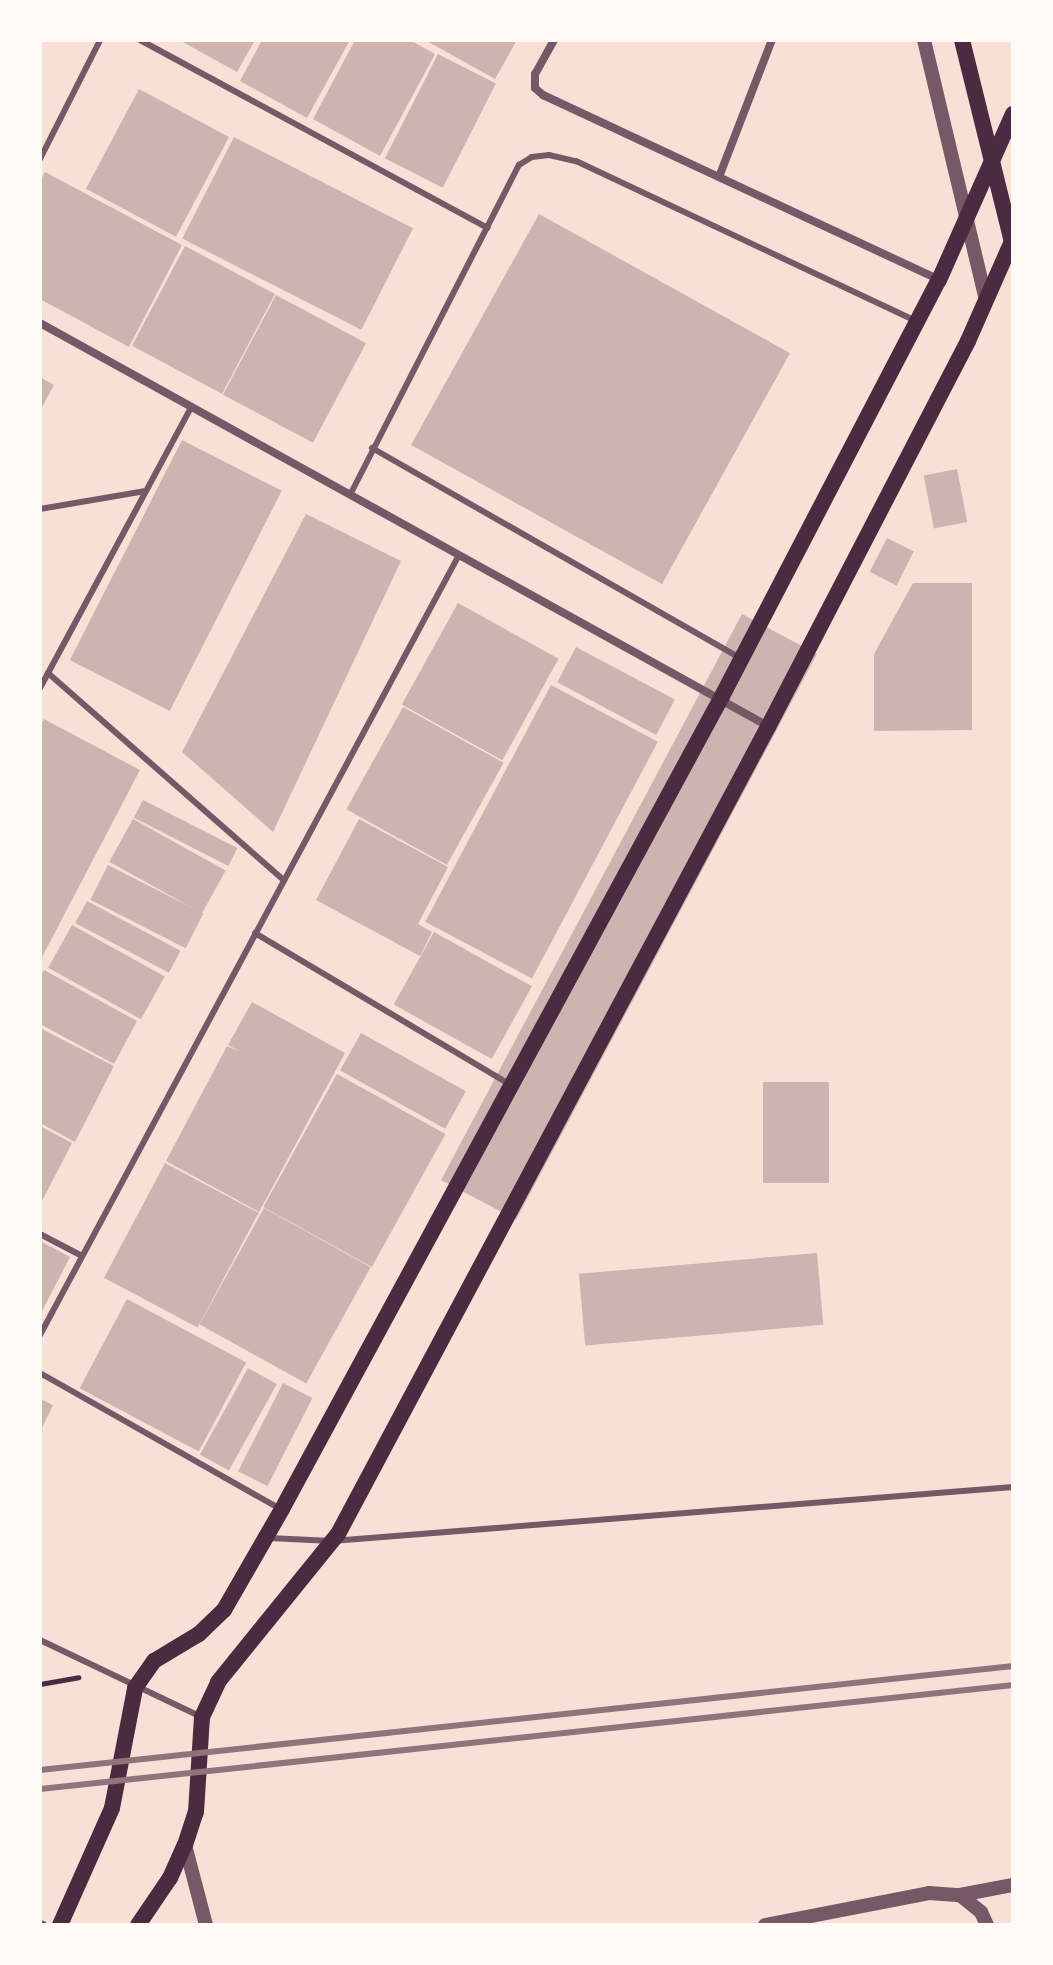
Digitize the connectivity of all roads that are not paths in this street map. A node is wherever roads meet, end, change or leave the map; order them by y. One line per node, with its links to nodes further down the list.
1 (100, 40): 8 (lane)
2 (140, 40): 11 (lane)
3 (554, 40): 9 (street)
4 (772, 40): 9 (street)
5 (924, 40): 10 (street)
6 (962, 40): 13 (main road)
7 (1013, 114): 10 (main road)
8 (40, 159)
9 (719, 177): 14 (street)
10 (965, 221): 14 (main road); 15 (street)
11 (487, 228): 16 (lane); 19 (lane)
12 (1013, 239): 15 (main road)
13 (1013, 246)
14 (939, 280): 16 (main road)
15 (986, 301): 28 (main road)
16 (918, 321): 24 (main road)
17 (40, 323): 18 (street)
18 (191, 407): 20 (lane); 21 (street)
19 (372, 448): 21 (lane); 24 (lane)
20 (145, 491): 22 (lane); 25 (lane)
21 (350, 495): 23 (street)
22 (40, 509)
23 (459, 555): 27 (street); 29 (lane)
24 (742, 659): 27 (main road)
25 (48, 673): 26 (lane); 29 (lane)
26 (40, 688)
27 (720, 700): 28 (street); 31 (main road)
28 (768, 727): 39 (main road)
29 (284, 880): 30 (lane)
30 (255, 933): 31 (lane); 33 (lane)
31 (512, 1086): 37 (main road)
32 (40, 1234): 33 (lane)
33 (82, 1256): 34 (lane)
34 (40, 1335)
35 (40, 1373): 37 (lane)
36 (1013, 1487): 39 (lane)
37 (282, 1509): 38 (main road)
38 (265, 1538): 39 (lane); 41 (main road)
39 (332, 1541): 42 (main road)
40 (40, 1640): 41 (lane)
41 (135, 1688): 42 (lane); 46 (main road)
42 (202, 1717): 43 (main road)
43 (185, 1845): 47 (main road); 48 (street)
44 (1013, 1885): 45 (street)
45 (960, 1895): 49 (street); 50 (street)
46 (60, 1925)
47 (138, 1925)
48 (206, 1925)
49 (765, 1925)
50 (987, 1925)

